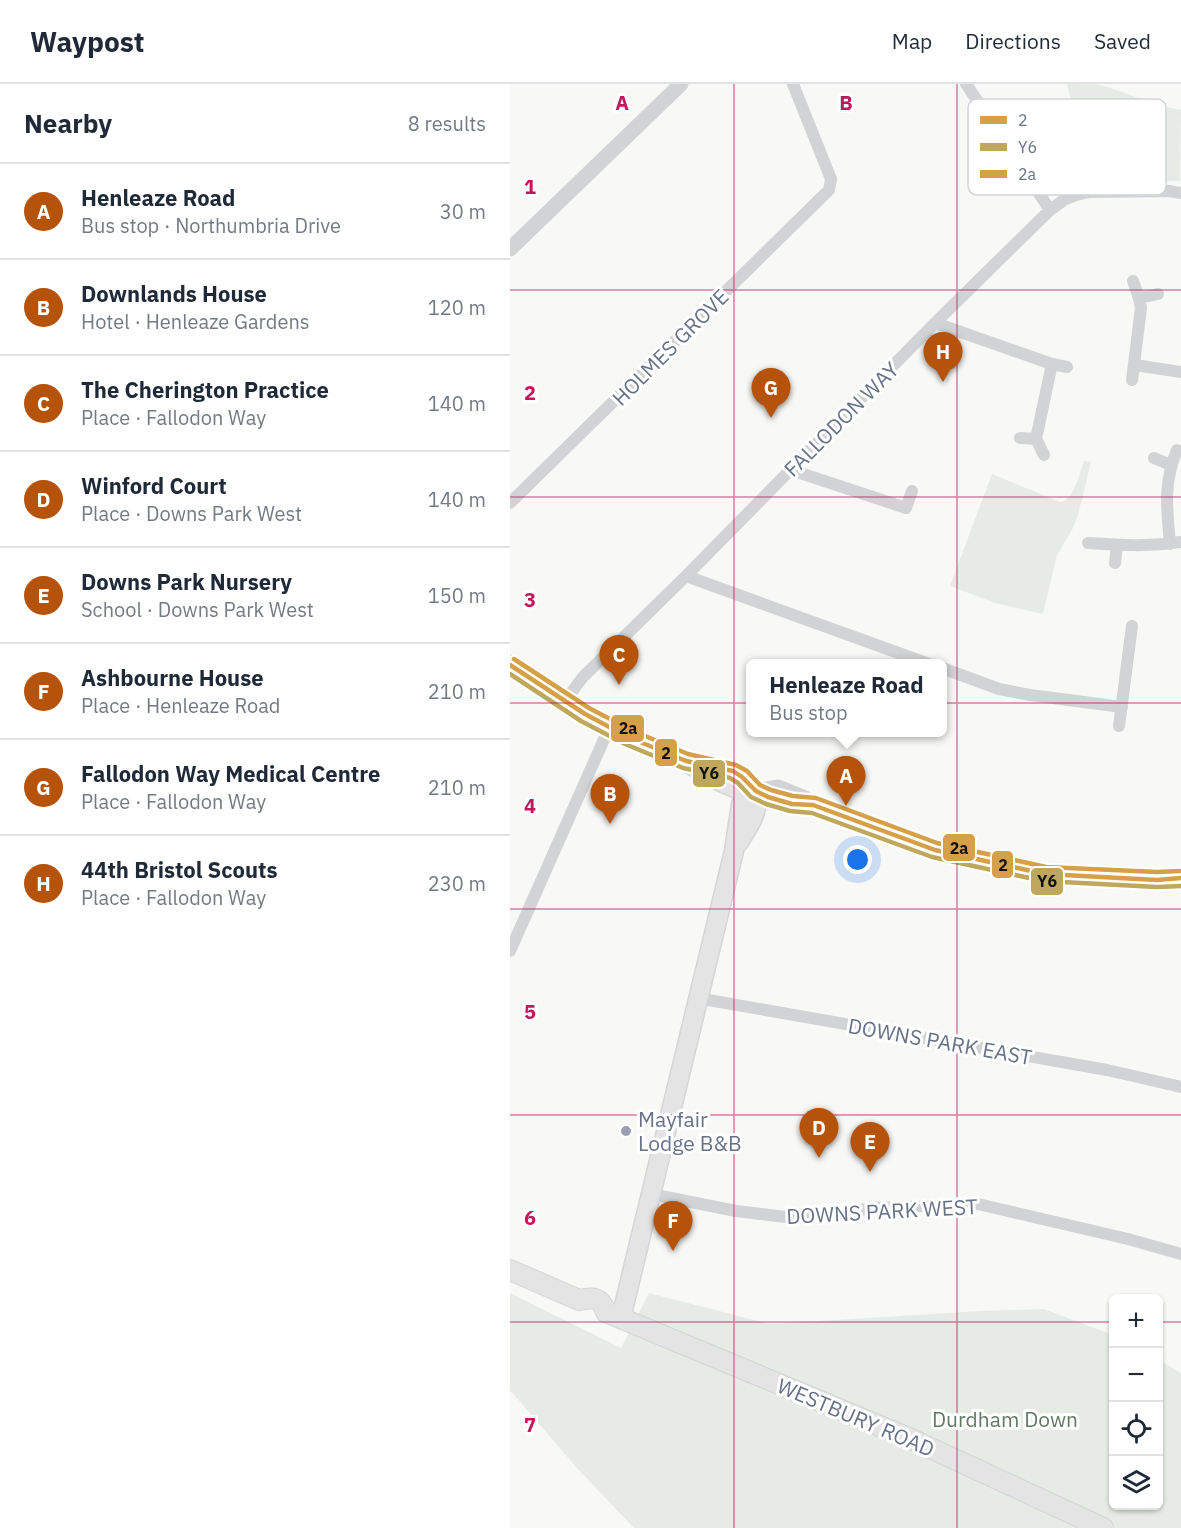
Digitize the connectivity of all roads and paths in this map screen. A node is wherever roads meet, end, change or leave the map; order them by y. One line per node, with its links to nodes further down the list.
1 (681, 84): 10 (street)
2 (794, 84): 28 (street, HOLMES GROVE)
3 (966, 84): 4 (street)
4 (976, 99)
5 (1166, 191): 6 (street, FALLODON WAY)
6 (1181, 194)
7 (1040, 195): 9 (street)
8 (1076, 195): 9 (street, FALLODON WAY)
9 (1050, 210): 14 (street, FALLODON WAY)
10 (510, 249)
11 (1133, 282): 13 (street)
12 (1158, 294): 13 (street)
13 (1139, 298): 16 (street)
14 (935, 323): 15 (street); 26 (street, FALLODON WAY)
15 (1052, 364): 17 (street); 21 (street)
16 (1135, 365): 18 (street); 19 (street)
17 (1067, 367)
18 (1181, 372)
19 (1132, 380)
20 (1020, 438): 21 (street)
21 (1036, 439): 23 (street)
22 (1177, 450): 25 (street)
23 (1044, 455)
24 (1154, 458): 25 (street)
25 (1171, 465): 30 (street)
26 (791, 470): 27 (street); 33 (street, FALLODON WAY)
27 (912, 491)
28 (510, 503)
29 (1088, 543): 31 (street)
30 (1175, 543): 31 (street)
31 (1117, 545): 32 (street)
32 (1115, 563)
33 (686, 576): 35 (street); 38 (street, FALLODON WAY)
34 (1132, 626): 39 (street)
35 (919, 659)
36 (510, 665): 38 (main road)
37 (947, 670): 39 (street)
38 (565, 701): 41 (main road)
39 (1122, 707): 40 (street)
40 (1119, 726)
41 (609, 728): 42 (main road); 44 (street)
42 (755, 791): 43 (street); 45 (main road)
43 (1181, 878)
44 (510, 951)
45 (697, 998): 46 (street, DOWNS PARK EAST); 47 (main road)
46 (1181, 1087)
47 (651, 1194): 48 (street, DOWNS PARK WEST); 50 (main road)
48 (1181, 1254)
49 (510, 1270): 50 (main road, WESTBURY ROAD)
50 (614, 1315): 51 (main road, WESTBURY ROAD)
51 (1103, 1528)

